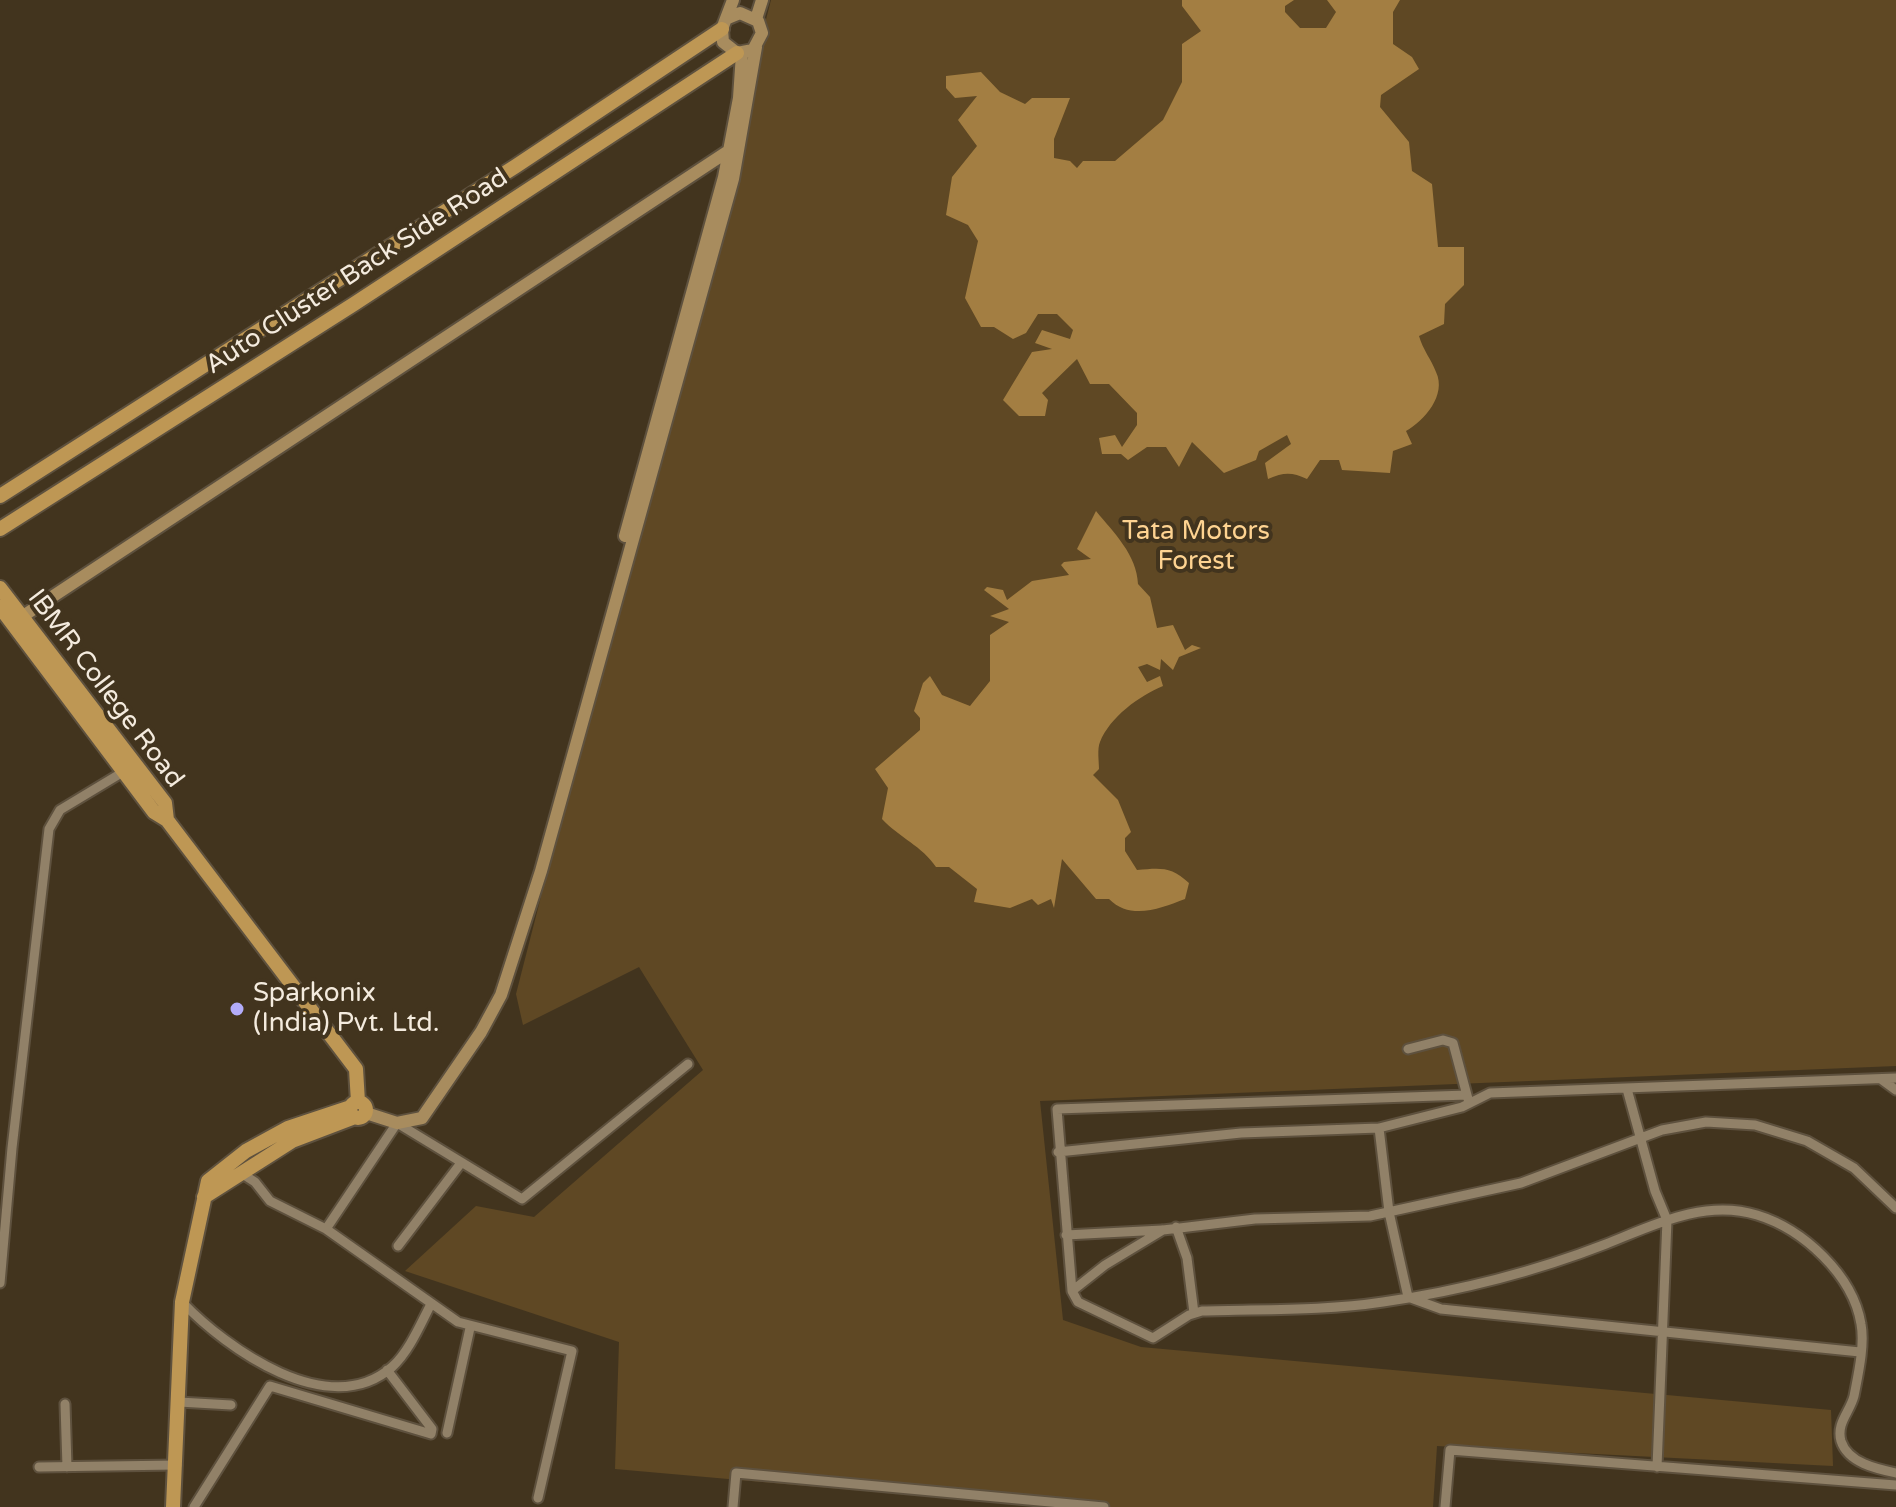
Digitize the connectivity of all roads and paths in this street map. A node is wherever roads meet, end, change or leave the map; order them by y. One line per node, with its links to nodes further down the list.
1 (733, 0): 4 (main road)
2 (762, 0): 3 (main road)
3 (756, 19): 4 (main road); 5 (main road)
4 (725, 24): 6 (main road); 8 (main road, Auto Cluster Back Side Road)
5 (756, 47): 6 (main road, Auto Cluster Back Side Road); 7 (main road)
6 (740, 53): 7 (main road); 9 (main road, Auto Cluster Back Side Road)
7 (737, 145): 12 (main road); 22 (main road)
8 (0, 496)
9 (0, 529)
10 (0, 588): 12 (main road, IBMR College Road)
11 (0, 607): 12 (main road, IBMR College Road)
12 (17, 619): 13 (main road, IBMR College Road)
13 (129, 768): 21 (main road, IBMR College Road); 37 (street)
14 (1408, 1049): 20 (street)
15 (688, 1064): 26 (street)
16 (1896, 1078): 17 (street)
17 (1881, 1079): 18 (street); 19 (street)
18 (1627, 1089): 20 (street); 24 (street)
19 (1896, 1090)
20 (1468, 1099): 23 (street); 25 (street)
21 (357, 1110): 22 (main road); 27 (main road); 28 (main road)
22 (397, 1123): 26 (street); 33 (street)
23 (1379, 1128): 25 (street); 30 (street)
24 (1639, 1138): 29 (street); 30 (street); 31 (street)
25 (1058, 1152): 35 (street)
26 (461, 1163): 36 (street)
27 (241, 1173): 28 (main road); 33 (street)
28 (204, 1197): 40 (main road)
29 (1896, 1208)
30 (1389, 1212): 32 (street); 39 (street)
31 (1667, 1220): 39 (street); 44 (street); 45 (street)
32 (1176, 1227): 34 (street); 42 (street)
33 (326, 1229): 41 (street)
34 (1163, 1230): 35 (street); 38 (street)
35 (1066, 1235): 38 (street)
36 (398, 1246)
37 (0, 1283)
38 (1072, 1291): 42 (street)
39 (1408, 1297): 42 (street); 44 (street)
40 (182, 1302): 46 (street); 47 (main road)
41 (431, 1304): 43 (street); 46 (street)
42 (1194, 1313)
43 (470, 1328): 50 (street); 57 (street)
44 (1663, 1332): 45 (street); 54 (street)
45 (1860, 1352): 55 (street)
46 (387, 1370): 59 (street)
47 (179, 1402): 49 (street); 51 (main road)
48 (65, 1404): 53 (street)
49 (231, 1405)
50 (447, 1433)
51 (177, 1465): 53 (street); 58 (main road)
52 (39, 1467): 53 (street)
53 (67, 1467)
54 (1657, 1467): 56 (street); 62 (street)
55 (1896, 1473)
56 (1896, 1485)
57 (538, 1498)
58 (173, 1507)
59 (194, 1507)
60 (733, 1507): 61 (street)
61 (1104, 1507)
62 (1445, 1507)

